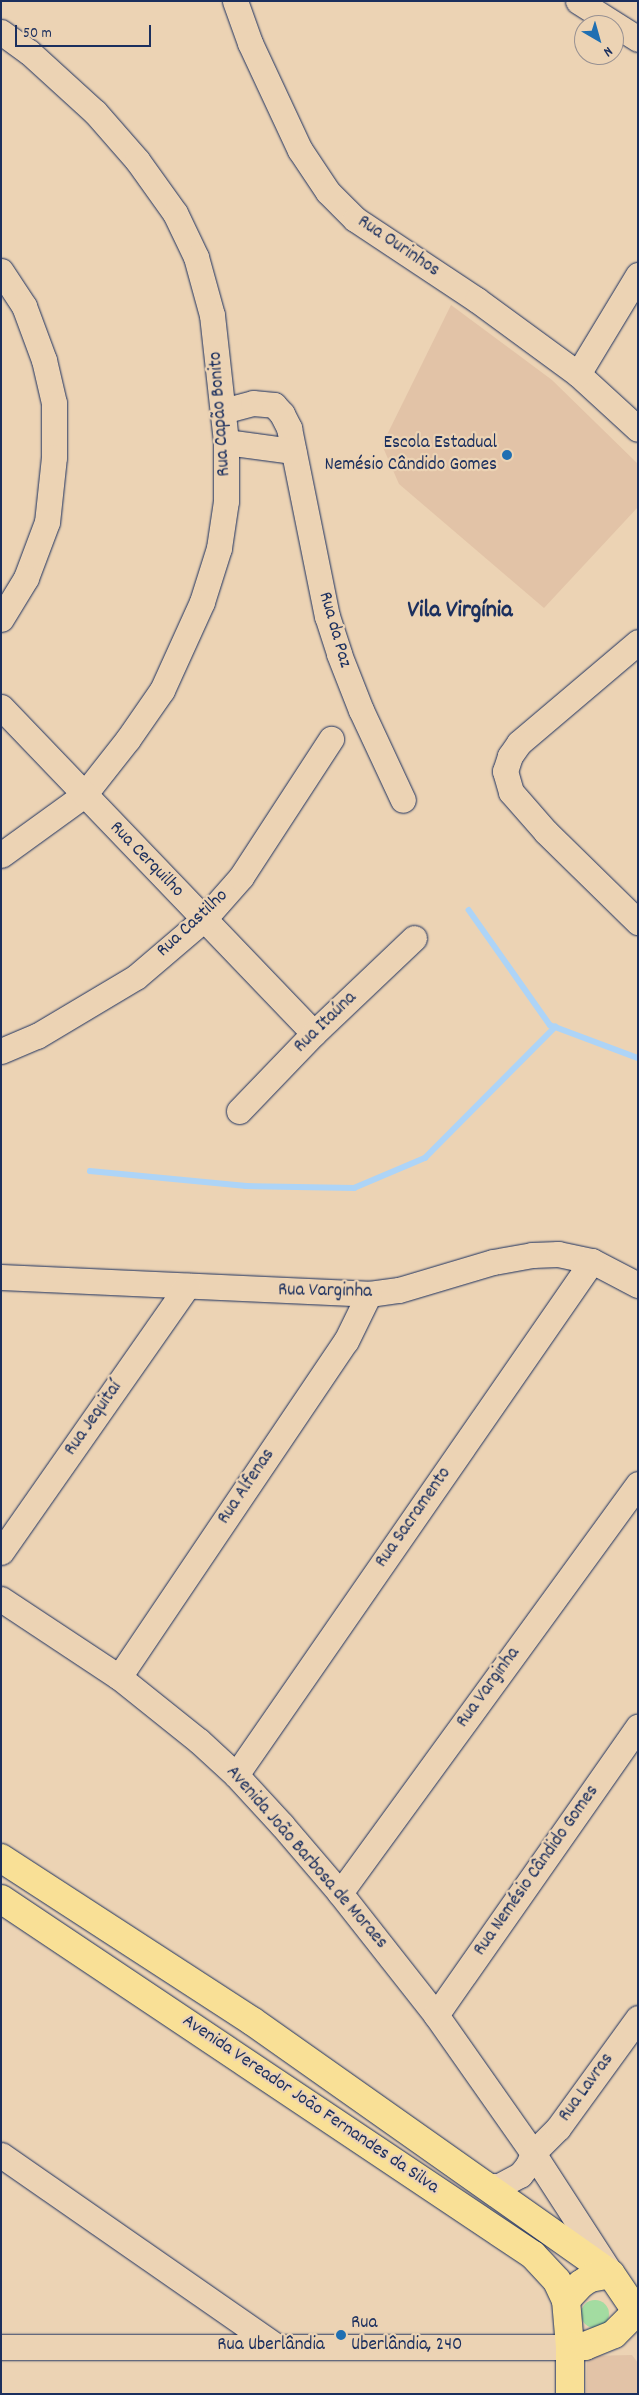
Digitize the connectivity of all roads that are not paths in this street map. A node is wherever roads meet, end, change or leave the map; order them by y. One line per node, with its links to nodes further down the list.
1 (235, 1): 7 (street, Rua Ourinhos)
2 (578, 1): 4 (street)
3 (1, 32): 8 (street, Rua Capão Bonito)
4 (638, 39)
5 (1, 271): 12 (street)
6 (638, 275): 7 (street)
7 (578, 374): 9 (street, Rua Ourinhos)
8 (223, 410): 10 (street, Rua Capão Bonito); 11 (street, Rua da Paz)
9 (638, 429)
10 (226, 442): 11 (street); 16 (street, Rua Capão Bonito)
11 (293, 451): 17 (street, Rua da Paz)
12 (1, 619)
13 (634, 653): 20 (street)
14 (1, 707): 16 (street, Rua Cerquilho)
15 (331, 739): 19 (street, Rua Castilho)
16 (84, 795): 18 (street, Rua Capão Bonito); 19 (street, Rua Cerquilho)
17 (403, 800)
18 (1, 855)
19 (204, 919): 22 (street, Rua Cerquilho); 23 (street, Rua Castilho)
20 (638, 922)
21 (414, 938): 22 (street, Rua Itaúna)
22 (314, 1033): 24 (street, Rua Itaúna)
23 (1, 1051)
24 (239, 1110)
25 (592, 1260): 27 (street, Rua Varginha); 29 (street, Rua Varginha); 35 (street, Rua Sacramento)
26 (1, 1277): 28 (street, Rua Varginha)
27 (638, 1285)
28 (187, 1286): 29 (street, Rua Varginha); 31 (street, Rua Jequitaí)
29 (369, 1294): 33 (street, Rua Alfenas)
30 (637, 1486): 37 (street, Rua Varginha)
31 (1, 1552)
32 (1, 1599): 33 (street, Avenida João Barbosa de Moraes)
33 (119, 1677): 35 (street, Avenida João Barbosa de Moraes)
34 (637, 1729): 41 (street, Rua Nemésio Cândido Gomes)
35 (236, 1775): 37 (street, Avenida João Barbosa de Moraes)
36 (1, 1858): 39 (main road, Avenida Vereador João Fernandes da Silva)
37 (340, 1893): 41 (street, Avenida João Barbosa de Moraes)
38 (1, 1899): 40 (main road, Avenida Vereador João Fernandes da Silva)
39 (176, 1972): 40 (main road); 45 (main road, Avenida Vereador João Fernandes da Silva)
40 (152, 2000): 47 (main road, Avenida Vereador João Fernandes da Silva)
41 (436, 2015): 43 (street, Avenida João Barbosa de Moraes)
42 (638, 2018): 43 (street, Rua Lavras)
43 (532, 2153): 45 (street); 46 (street, Avenida João Barbosa de Moraes)
44 (1, 2155): 49 (street)
45 (486, 2186): 46 (main road, Avenida Vereador João Fernandes da Silva)
46 (611, 2274): 47 (main road); 48 (main road, Avenida João Barbosa de Moraes)
47 (566, 2300): 51 (main road, Avenida Vereador João Fernandes da Silva)
48 (637, 2312): 51 (main road)
49 (276, 2346): 50 (street, Rua Uberlândia); 51 (street, Rua Uberlândia)
50 (1, 2347)
51 (570, 2347): 52 (main road, Avenida Vereador João Fernandes da Silva)
52 (570, 2394)

